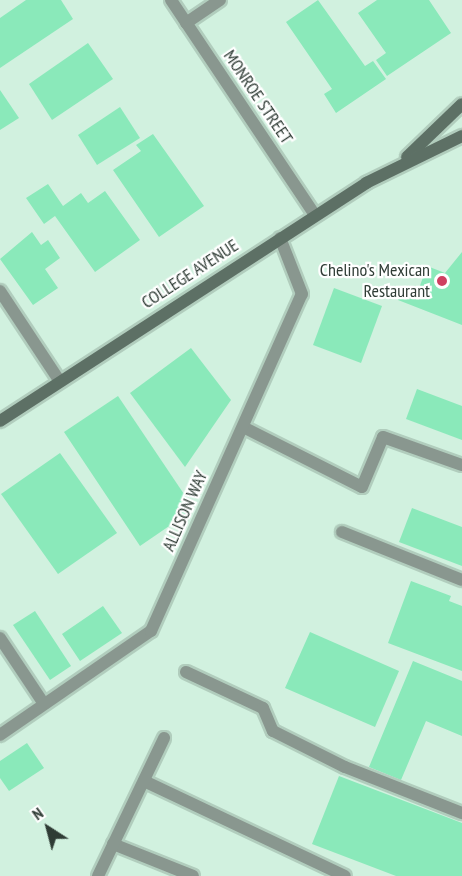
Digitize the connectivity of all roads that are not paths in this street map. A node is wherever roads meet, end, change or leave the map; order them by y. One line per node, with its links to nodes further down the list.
1 (171, 0): 3 (street, MONROE STREET)
2 (220, 0): 3 (street)
3 (186, 23): 7 (street, MONROE STREET)
4 (462, 104): 6 (main road, COLLEGE AVENUE)
5 (462, 136): 6 (main road, COLLEGE AVENUE)
6 (402, 161): 7 (main road, COLLEGE AVENUE)
7 (315, 215): 8 (main road, COLLEGE AVENUE)
8 (280, 238): 10 (main road, COLLEGE AVENUE); 12 (street, ALLISON WAY)
9 (0, 291): 10 (street)
10 (59, 380): 11 (main road, COLLEGE AVENUE)
11 (0, 421)
12 (243, 427): 13 (street); 18 (street, ALLISON WAY)
13 (462, 465)
14 (342, 532): 15 (street)
15 (462, 580)
16 (0, 638): 18 (street)
17 (186, 672): 22 (street)
18 (44, 704): 19 (street, ALLISON WAY)
19 (0, 735)
20 (164, 738): 21 (street)
21 (144, 781): 23 (street); 26 (street)
22 (462, 813)
23 (113, 844): 24 (street); 25 (street)
24 (98, 876)
25 (193, 876)
26 (345, 876)

